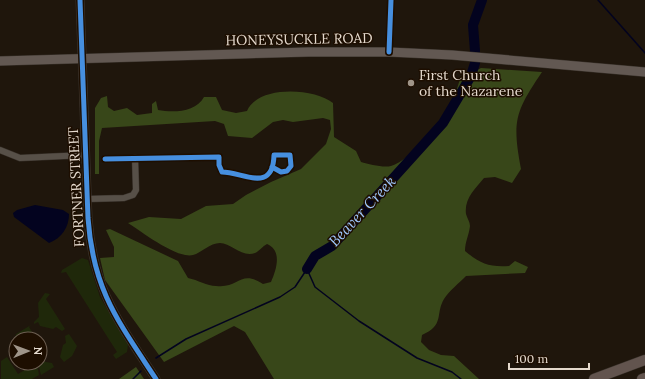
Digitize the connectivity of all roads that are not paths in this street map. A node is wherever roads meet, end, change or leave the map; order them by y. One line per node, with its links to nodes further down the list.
1 (80, 0): 4 (street, FORTNER STREET)
2 (391, 0): 3 (street)
3 (389, 52): 4 (main road, HONEYSUCKLE ROAD); 6 (main road, HONEYSUCKLE ROAD)
4 (82, 58): 5 (main road, HONEYSUCKLE ROAD); 8 (street, FORTNER STREET)
5 (0, 61)
6 (645, 72)
7 (0, 150): 8 (street)
8 (86, 155): 12 (street, FORTNER STREET)
9 (135, 158): 10 (street); 11 (street); 12 (street)
10 (105, 159)
11 (272, 167)
12 (87, 199): 15 (street, FORTNER STREET)
13 (645, 360): 16 (highway)
14 (645, 378): 17 (highway)
15 (156, 379)
16 (594, 379)
17 (642, 379)

